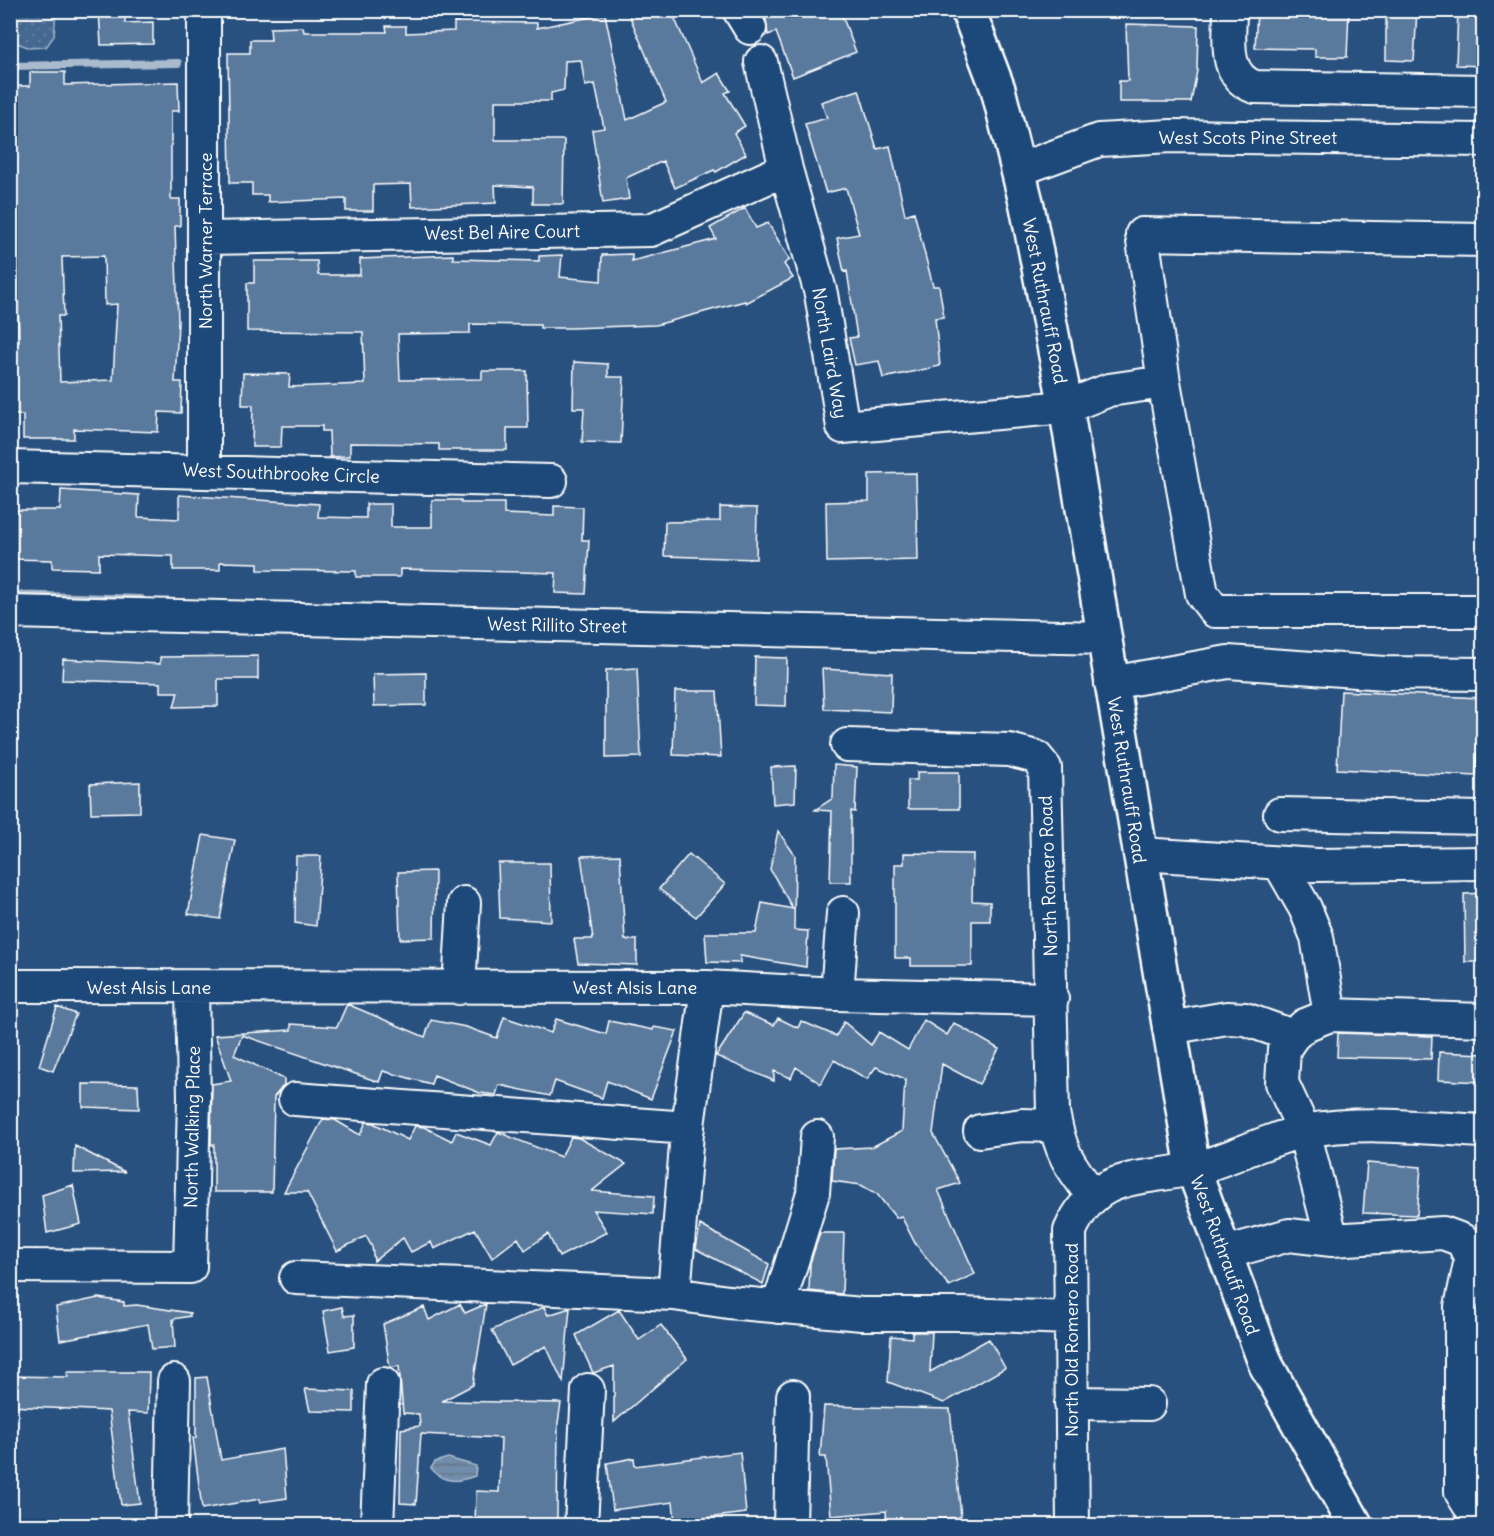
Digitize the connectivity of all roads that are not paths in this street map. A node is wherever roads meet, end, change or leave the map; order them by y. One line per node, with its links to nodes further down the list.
1 (204, 10): 9 (street, North Warner Terrace)
2 (968, 10): 8 (main road, West Ruthrauff Road)
3 (1230, 10): 5 (street)
4 (761, 62): 7 (street, North Laird Way)
5 (1484, 91)
6 (1484, 140): 8 (street, West Scots Pine Street)
7 (786, 169): 9 (street, West Bel Aire Court); 12 (street, North Laird Way)
8 (1017, 170): 12 (main road, West Ruthrauff Road)
9 (206, 238): 14 (street, North Warner Terrace)
10 (1484, 240): 11 (street)
11 (1164, 382): 12 (street); 17 (street)
12 (1066, 407): 18 (main road, West Ruthrauff Road)
13 (10, 467): 14 (street, West Southbrooke Circle)
14 (204, 471): 15 (street, West Southbrooke Circle)
15 (551, 481)
16 (10, 612): 18 (street, West Rillito Street)
17 (1484, 612)
18 (1104, 638): 20 (main road, West Ruthrauff Road)
19 (1484, 674): 20 (street)
20 (1112, 683): 24 (main road, West Ruthrauff Road)
21 (847, 745): 34 (street, North Romero Road)
22 (1280, 814): 23 (street)
23 (1484, 818)
24 (1140, 854): 25 (street); 37 (main road, West Ruthrauff Road)
25 (1279, 863): 26 (street); 35 (street)
26 (1484, 863)
27 (464, 903): 31 (street)
28 (843, 913): 33 (street)
29 (10, 986): 30 (street, West Alsis Lane)
30 (192, 987): 31 (street, West Alsis Lane); 50 (street, North Walking Place)
31 (459, 987): 32 (street, West Alsis Lane)
32 (707, 987): 33 (street, West Alsis Lane); 41 (street)
33 (837, 994): 34 (street, West Alsis Lane)
34 (1052, 999): 40 (street)
35 (1330, 1015): 36 (street); 38 (street)
36 (1484, 1020)
37 (1169, 1028): 38 (street); 46 (main road, West Ruthrauff Road)
38 (1293, 1036): 43 (street)
39 (295, 1099): 41 (street)
40 (1056, 1126): 42 (street); 47 (street)
41 (687, 1128): 52 (street)
42 (980, 1131)
43 (1304, 1131): 44 (street, North Old Romero Road); 46 (street, North Old Romero Road); 48 (street)
44 (1484, 1131)
45 (817, 1137): 53 (street)
46 (1193, 1168): 47 (street, North Old Romero Road); 49 (main road, West Ruthrauff Road)
47 (1092, 1195): 54 (street, North Old Romero Road)
48 (1332, 1240): 49 (street); 61 (street)
49 (1225, 1253): 67 (main road, West Ruthrauff Road)
50 (10, 1266)
51 (296, 1278): 52 (street)
52 (674, 1294): 53 (street)
53 (778, 1306): 54 (street)
54 (1070, 1318): 59 (street, North Old Romero Road)
55 (174, 1381): 62 (street)
56 (383, 1383): 63 (street)
57 (588, 1390): 64 (street)
58 (793, 1396): 65 (street)
59 (1071, 1403): 60 (street); 66 (street, North Old Romero Road)
60 (1149, 1404)
61 (1484, 1511)
62 (171, 1526)
63 (377, 1526)
64 (581, 1526)
65 (790, 1526)
66 (1072, 1526)
67 (1356, 1526)

